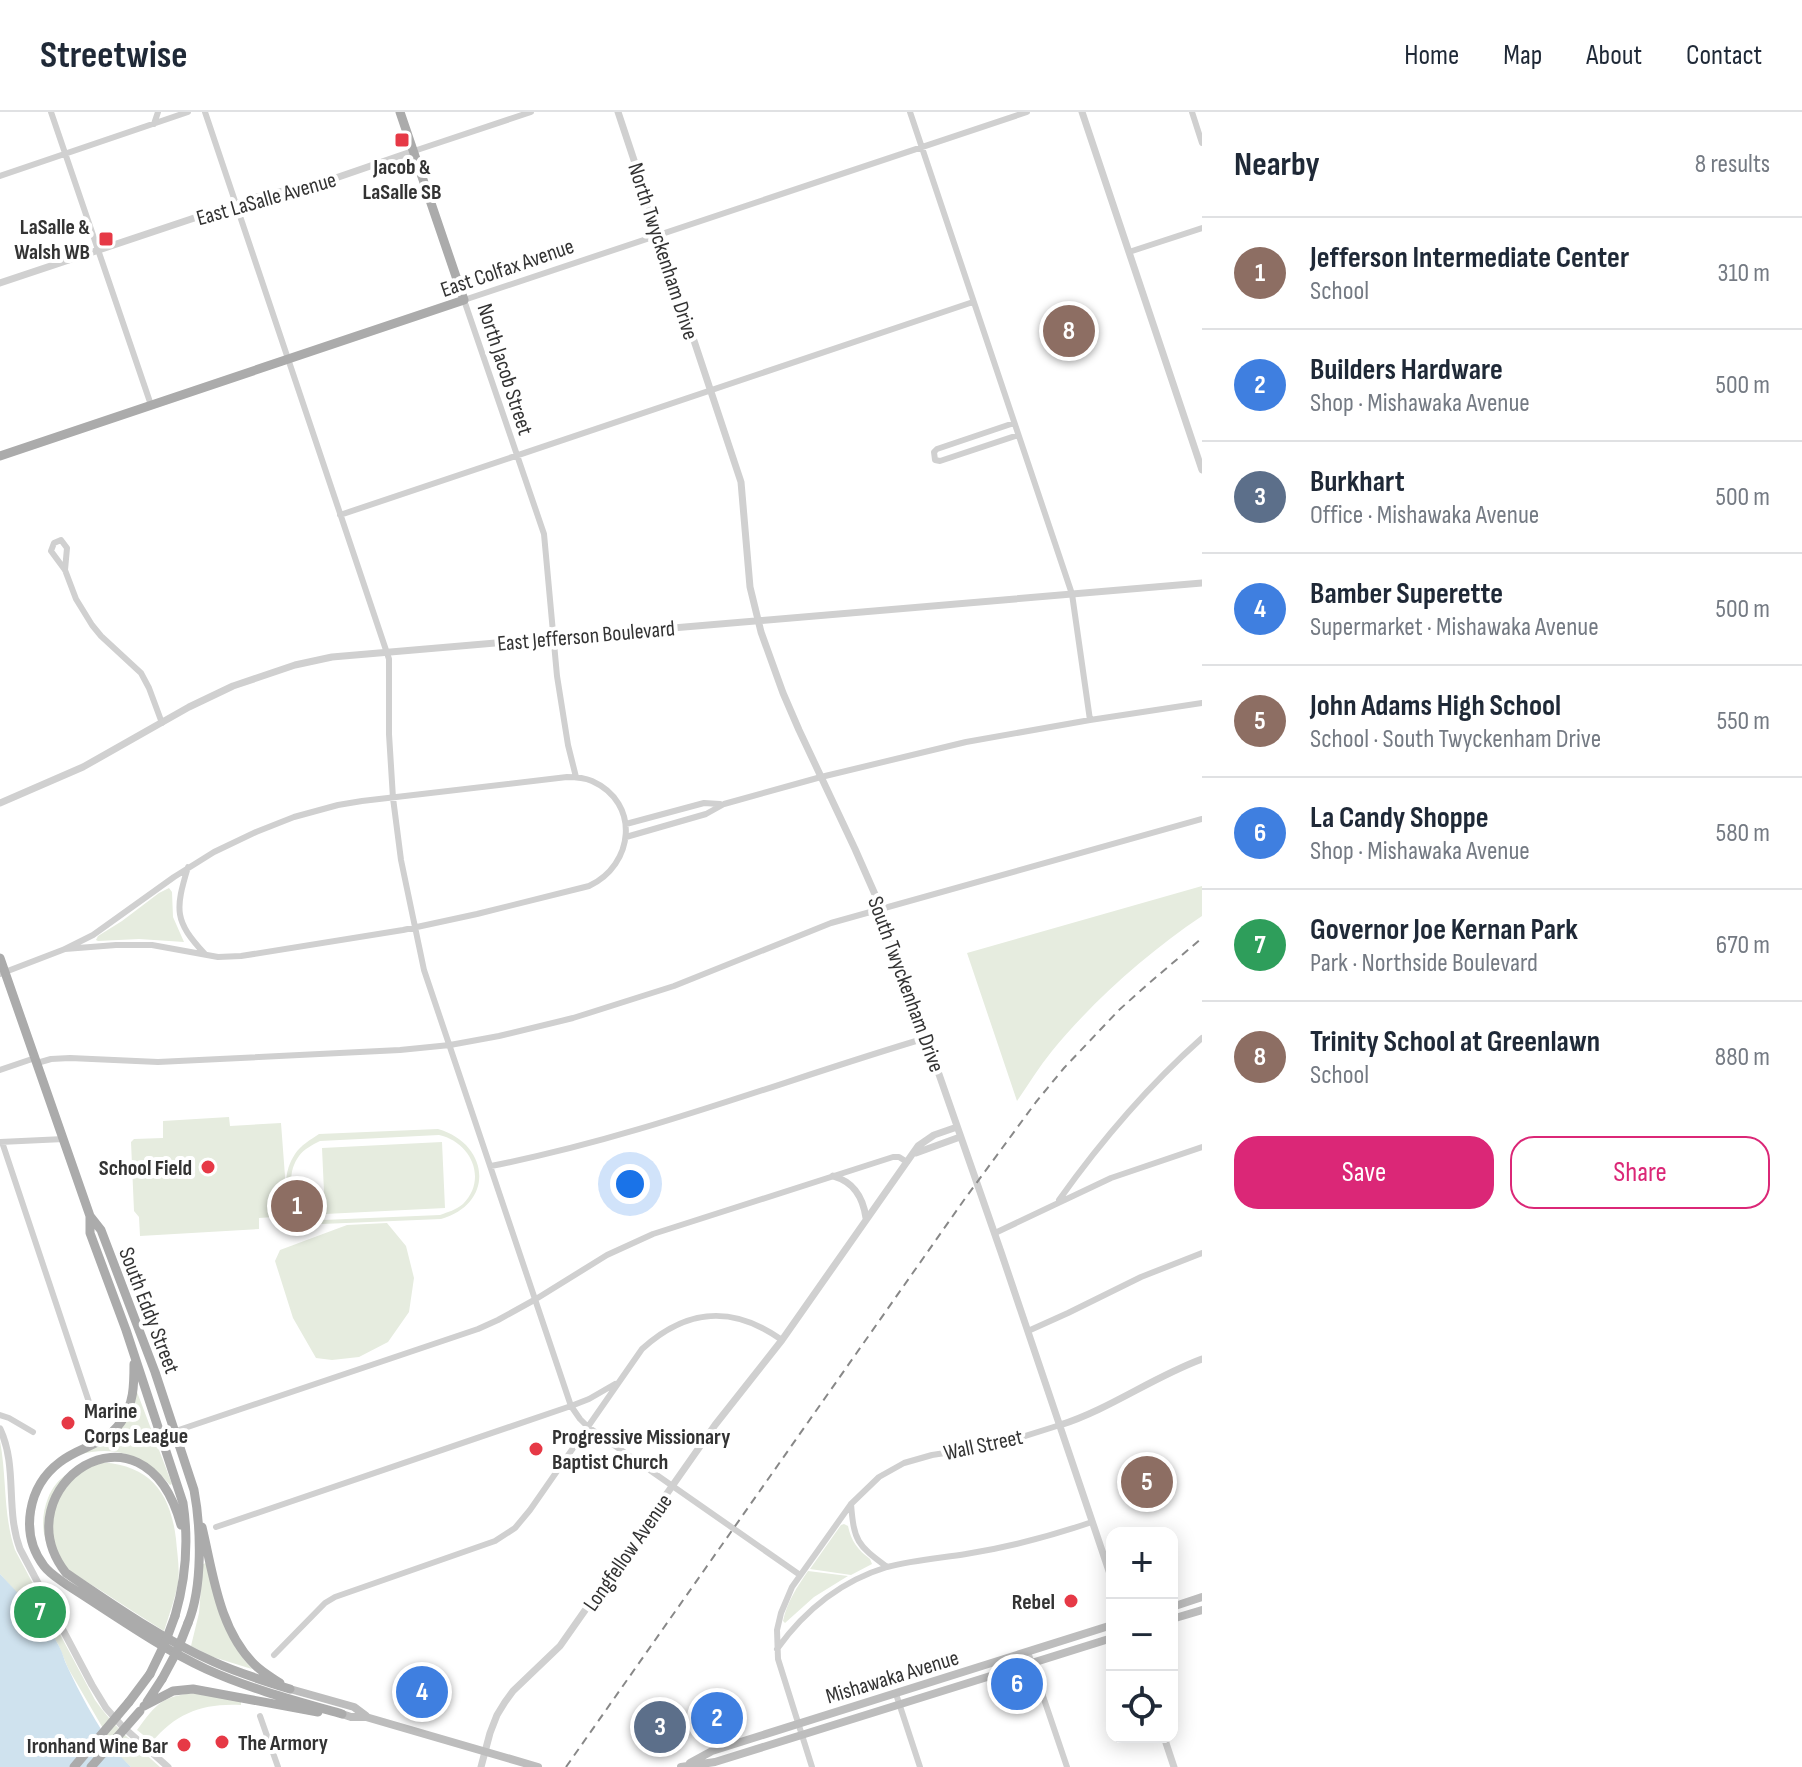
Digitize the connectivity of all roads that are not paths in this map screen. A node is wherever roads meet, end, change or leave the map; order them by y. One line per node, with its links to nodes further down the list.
1 (51, 112): 16 (street)
2 (158, 112): 12 (street)
3 (188, 112): 12 (street)
4 (205, 112): 18 (street)
5 (400, 112): 15 (main road, North Jacob Street)
6 (531, 112): 15 (street, East LaSalle Avenue)
7 (618, 112): 20 (street, North Twyckenham Drive)
8 (910, 112): 14 (street)
9 (1027, 112): 14 (street, East Colfax Avenue)
10 (1082, 112): 22 (street)
11 (1192, 112): 13 (street)
12 (154, 124): 16 (street)
13 (1202, 143)
14 (921, 146): 20 (street, East Colfax Avenue); 25 (street)
15 (414, 151): 18 (street, East LaSalle Avenue); 24 (main road, North Jacob Street)
16 (66, 154): 17 (street); 21 (street)
17 (0, 176)
18 (235, 204): 21 (street, East LaSalle Avenue); 26 (street)
19 (1202, 228): 22 (street)
20 (659, 235): 24 (street, East Colfax Avenue); 27 (street, North Twyckenham Drive)
21 (98, 250): 23 (street, East LaSalle Avenue); 28 (street)
22 (1129, 252): 33 (street)
23 (0, 283)
24 (464, 300): 26 (main road, East Colfax Avenue); 31 (street, North Jacob Street)
25 (973, 302): 27 (street); 29 (street)
26 (288, 359): 28 (main road, East Colfax Avenue); 34 (street)
27 (711, 390): 31 (street); 38 (street, South Twyckenham Drive)
28 (151, 405): 32 (main road, East Colfax Avenue)
29 (1014, 423): 30 (street); 30 (street)
30 (1018, 435): 37 (street)
31 (516, 455): 34 (street); 39 (street, North Jacob Street)
32 (0, 456)
33 (1202, 470)
34 (340, 515): 40 (street)
35 (65, 570): 43 (street)
36 (1202, 583): 37 (street, East Jefferson Boulevard)
37 (1072, 594): 38 (street, East Jefferson Boulevard); 42 (street)
38 (758, 621): 39 (street, East Jefferson Boulevard); 45 (street, South Twyckenham Drive)
39 (553, 638): 40 (street, East Jefferson Boulevard); 44 (street, North Jacob Street)
40 (387, 652): 43 (street, East Jefferson Boulevard); 46 (street)
41 (1202, 703): 42 (street)
42 (1090, 720): 45 (street)
43 (162, 723): 47 (street, East Jefferson Boulevard)
44 (576, 777): 46 (street); 50 (street)
45 (821, 777): 48 (street); 53 (street, South Twyckenham Drive)
46 (393, 798): 52 (street); 54 (street)
47 (0, 803)
48 (724, 804): 50 (street); 51 (street)
49 (1202, 819): 53 (street)
50 (626, 824): 51 (street)
51 (626, 837): 54 (street)
52 (188, 867): 55 (street); 56 (street)
53 (881, 908): 59 (street, South Twyckenham Drive); 61 (street)
54 (414, 927): 56 (street); 61 (street)
55 (65, 949): 56 (street); 58 (street)
56 (206, 954)
57 (0, 958): 58 (main road, South Eddy Street)
58 (2, 973): 62 (main road, South Eddy Street)
59 (926, 1038): 64 (street, South Twyckenham Drive); 70 (street)
60 (1202, 1038): 72 (street)
61 (450, 1045): 62 (street); 70 (street)
62 (36, 1060): 63 (street); 66 (main road, South Eddy Street)
63 (0, 1070)
64 (957, 1127): 65 (street, South Twyckenham Drive); 69 (street, Longfellow Avenue)
65 (960, 1137): 69 (street); 75 (street, South Twyckenham Drive)
66 (64, 1139): 67 (street); 73 (main road, South Eddy Street)
67 (1, 1142): 85 (street)
68 (1202, 1147): 72 (street)
69 (909, 1159): 71 (street); 74 (street, Longfellow Avenue)
70 (491, 1166): 77 (street)
71 (833, 1176): 74 (street); 77 (street)
72 (1057, 1203): 75 (street)
73 (90, 1216): 80 (main road, South Eddy Street); 89 (main road, South Eddy Street)
74 (866, 1219): 79 (street, Longfellow Avenue)
75 (995, 1233): 78 (street, South Twyckenham Drive)
76 (1202, 1253): 78 (street)
77 (536, 1299): 83 (street); 89 (street)
78 (1028, 1331): 86 (street, South Twyckenham Drive)
79 (782, 1340): 82 (street); 92 (street, Longfellow Avenue)
80 (133, 1352): 91 (main road, South Eddy Street); 115 (main road)
81 (1202, 1359): 86 (street, Wall Street)
82 (619, 1381): 83 (street); 87 (street)
83 (571, 1406): 87 (street); 96 (street)
84 (0, 1415): 90 (street)
85 (94, 1417)
86 (1060, 1425): 93 (street, Wall Street); 95 (street, South Twyckenham Drive)
87 (588, 1427): 92 (street); 109 (street)
88 (0, 1429): 125 (street)
89 (176, 1431): 91 (street); 94 (main road, South Eddy Street)
90 (33, 1432)
91 (161, 1436): 97 (main road, South Eddy Street)
92 (673, 1486): 100 (street); 121 (street, Longfellow Avenue)
93 (851, 1504): 99 (street); 100 (street, Wall Street)
94 (198, 1508): 111 (main road); 114 (main road, South Eddy Street, bridge)
95 (1092, 1522): 98 (street, South Twyckenham Drive); 99 (street)
96 (216, 1527)
97 (187, 1547): 111 (main road); 123 (main road, South Eddy Street, bridge)
98 (1106, 1563)
99 (887, 1567): 107 (street)
100 (800, 1575): 107 (street, Wall Street)
101 (1202, 1597): 102 (main road)
102 (1178, 1605)
103 (1202, 1610): 104 (main road)
104 (1178, 1617)
105 (1106, 1627): 108 (main road, Mishawaka Avenue)
106 (1106, 1640): 110 (main road, Mishawaka Avenue)
107 (777, 1649): 118 (street)
108 (1028, 1652): 110 (street); 112 (main road, Mishawaka Avenue)
109 (274, 1655)
110 (1032, 1663): 113 (main road, Mishawaka Avenue); 131 (street)
111 (290, 1689): 117 (main road)
112 (896, 1694): 113 (street); 118 (main road, Mishawaka Avenue)
113 (900, 1705): 119 (main road, Mishawaka Avenue); 130 (street)
114 (142, 1708): 115 (main road); 124 (main road, South Eddy Street, bridge)
115 (342, 1714): 117 (main road)
116 (260, 1716): 126 (street)
117 (366, 1717): 121 (main road)
118 (798, 1724): 119 (street); 122 (main road, Mishawaka Avenue)
119 (802, 1736): 122 (main road, Mishawaka Avenue); 129 (street)
120 (1166, 1743): 132 (street)
121 (484, 1751): 127 (street, Longfellow Avenue); 128 (main road)
122 (684, 1766)
123 (74, 1767)
124 (91, 1767)
125 (168, 1767)
126 (278, 1767)
127 (481, 1767)
128 (538, 1767)
129 (812, 1767)
130 (920, 1767)
131 (1067, 1767)
132 (1174, 1767)

